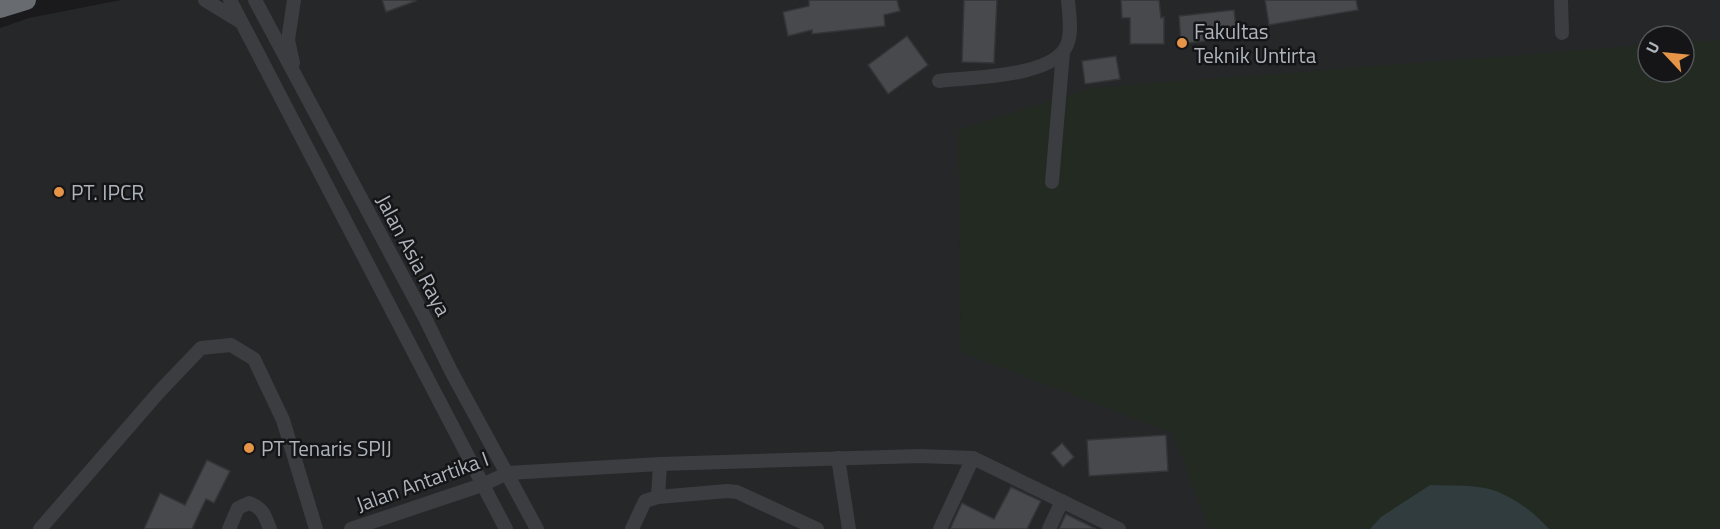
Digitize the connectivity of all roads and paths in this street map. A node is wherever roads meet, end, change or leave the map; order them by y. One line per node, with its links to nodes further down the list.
1 (26, 0): 8 (highway)
2 (205, 0): 9 (lane)
3 (230, 0): 9 (lane)
4 (255, 0): 12 (lane, Jalan Asia Raya)
5 (294, 0): 12 (lane)
6 (1068, 0): 11 (lane)
7 (1561, 0): 10 (lane)
8 (0, 8)
9 (241, 22): 16 (lane)
10 (1562, 33)
11 (1063, 52): 13 (lane); 14 (lane)
12 (297, 81): 15 (lane, Jalan Asia Raya)
13 (939, 81)
14 (1052, 182)
15 (425, 318): 16 (lane); 17 (lane, Jalan Asia Raya)
16 (402, 330): 18 (lane)
17 (451, 371): 18 (lane); 22 (lane, Jalan Asia Raya)
18 (429, 382): 23 (lane)
19 (838, 458): 20 (lane); 21 (lane); 35 (lane)
20 (973, 458): 25 (lane); 36 (lane)
21 (660, 464): 22 (lane); 24 (lane)
22 (508, 473): 23 (lane, Jalan Antartika I); 32 (lane, Jalan Asia Raya)
23 (482, 485): 30 (lane, Jalan Antartika I); 31 (lane)
24 (658, 497): 33 (lane); 34 (lane)
25 (1062, 501): 37 (lane); 38 (lane)
26 (40, 529): 29 (lane)
27 (229, 529): 28 (lane)
28 (270, 529)
29 (316, 529)
30 (351, 529)
31 (506, 529)
32 (537, 529)
33 (632, 529)
34 (817, 529)
35 (849, 529)
36 (940, 529)
37 (1049, 529)
38 (1119, 529)

